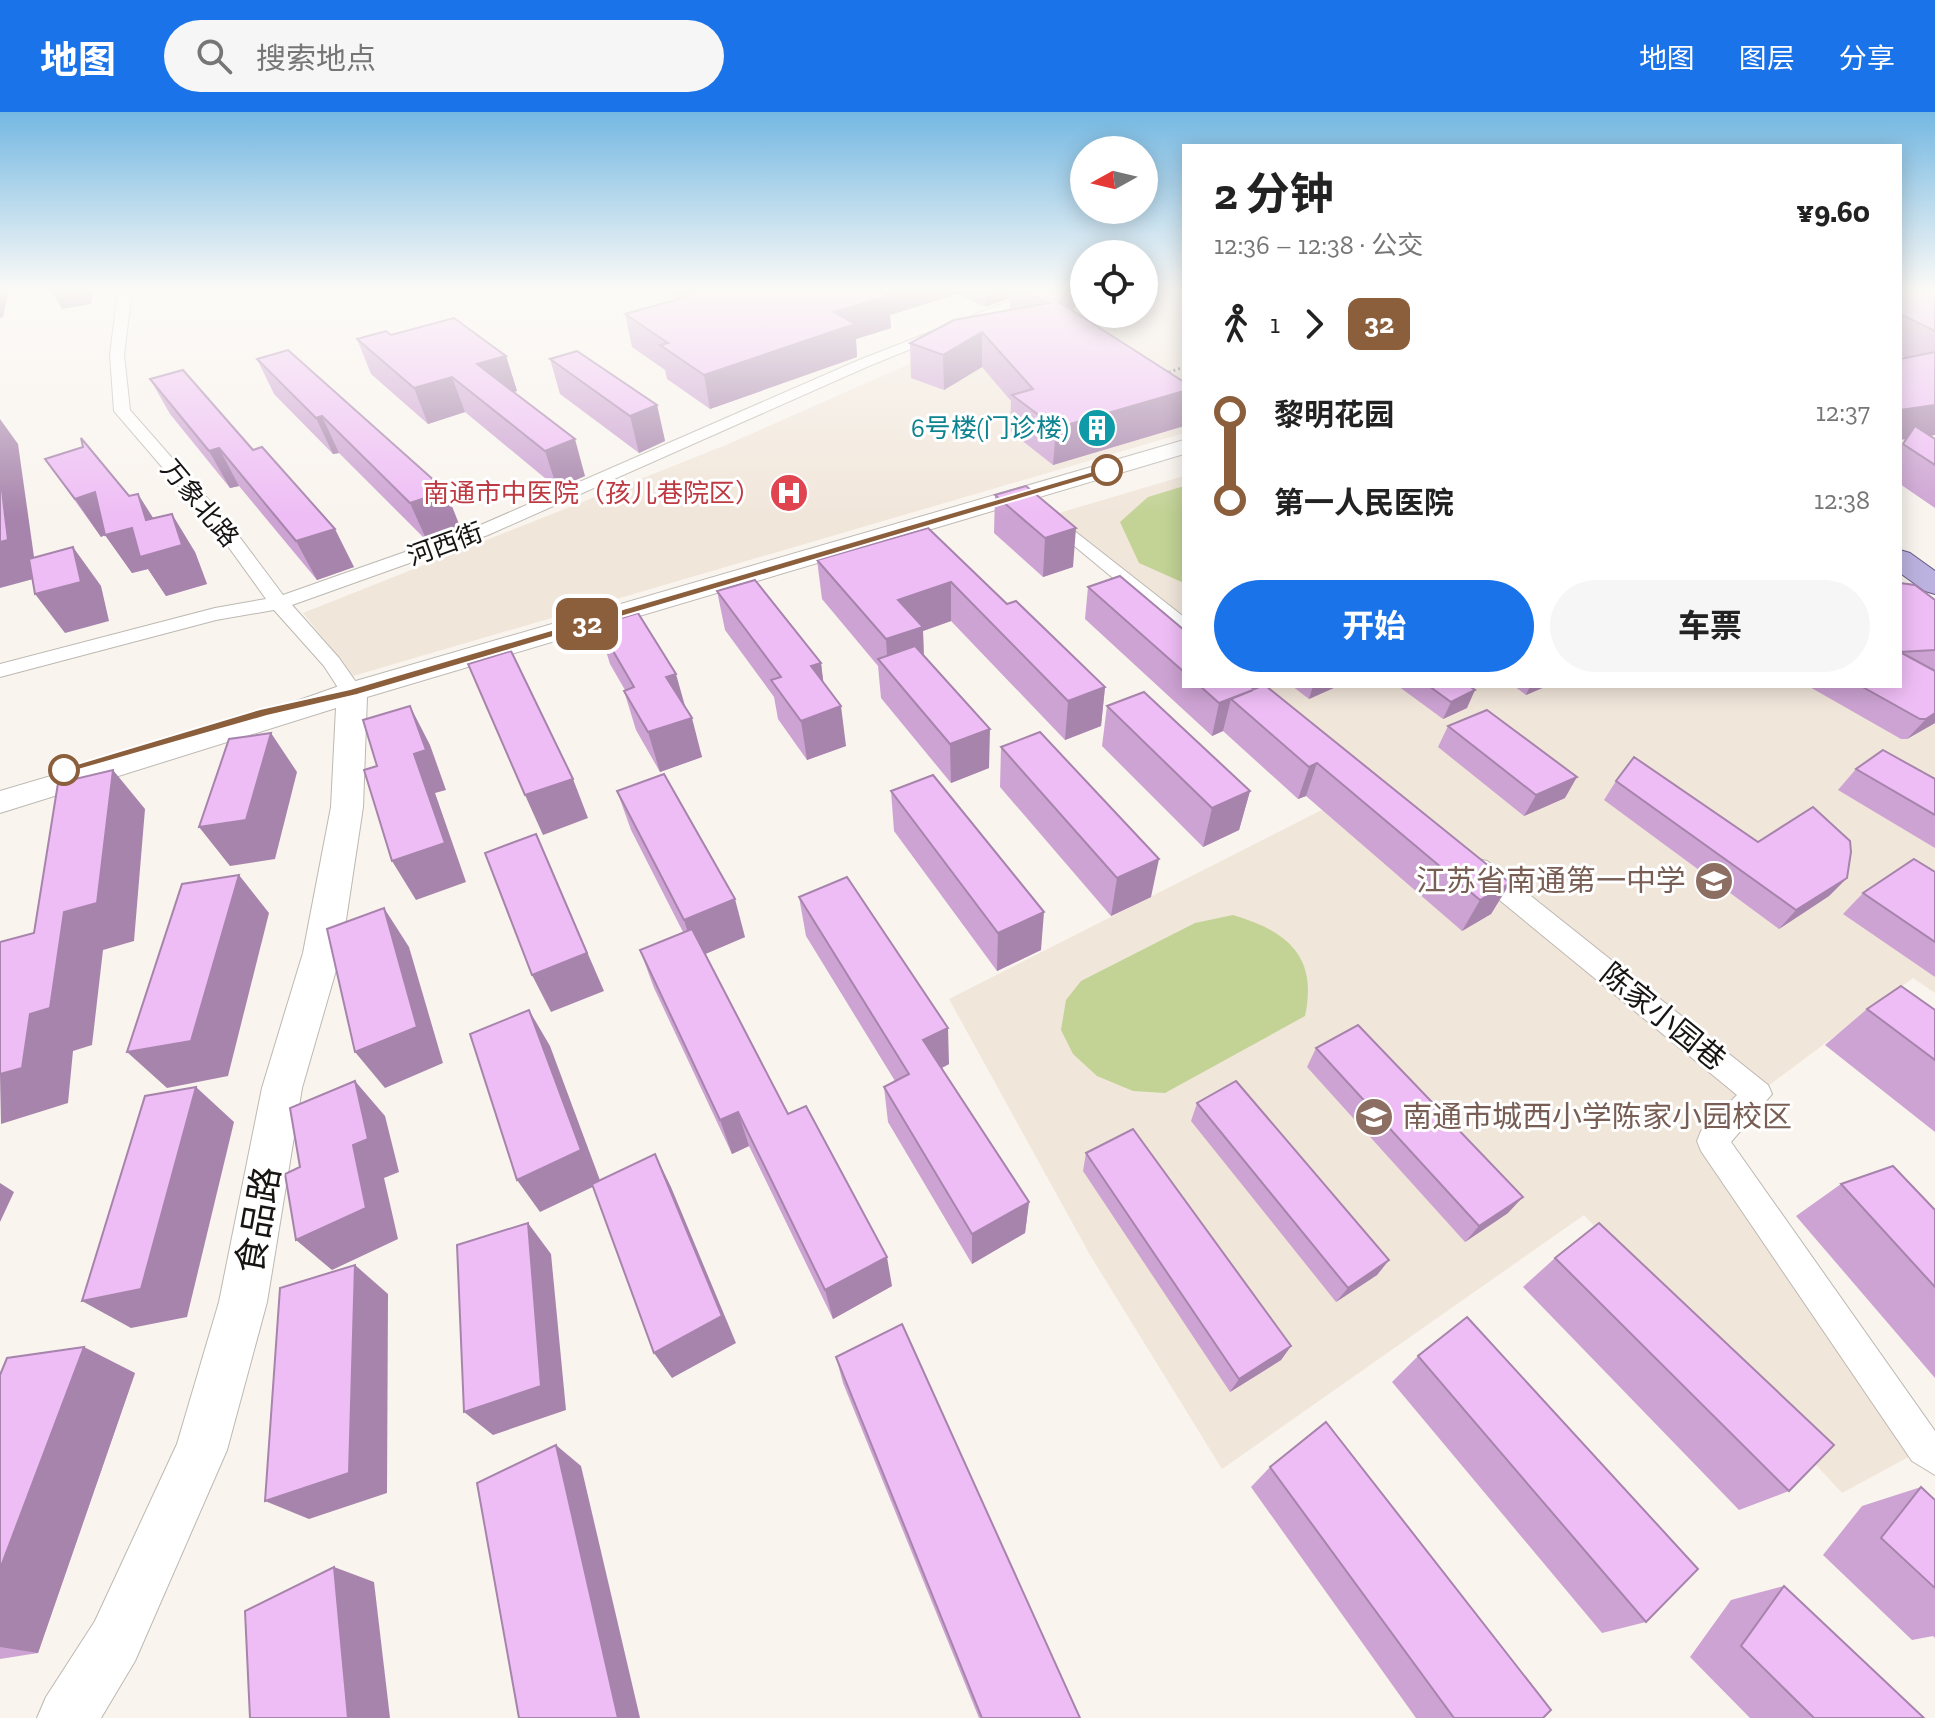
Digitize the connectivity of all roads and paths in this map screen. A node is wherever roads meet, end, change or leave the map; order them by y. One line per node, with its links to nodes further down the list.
1 (118, 365): 11 (street, 万象北路)
2 (860, 365): 11 (street, 河西街)
3 (1182, 368): 4 (path)
4 (1165, 383)
5 (1182, 448): 6 (main road)
6 (1025, 496): 12 (street); 14 (main road)
7 (1902, 540): 9 (main road)
8 (1902, 560): 10 (main road)
9 (1935, 565)
10 (1935, 585)
11 (279, 603): 13 (street, 河西街); 14 (street, 万象北路)
12 (1182, 625)
13 (0, 671)
14 (352, 692): 15 (main road); 16 (main road); 19 (main road, 食品路)
15 (0, 788)
16 (0, 802)
17 (1460, 854): 18 (street, 陈家小园巷)
18 (1935, 1456)
19 (67, 1718)

